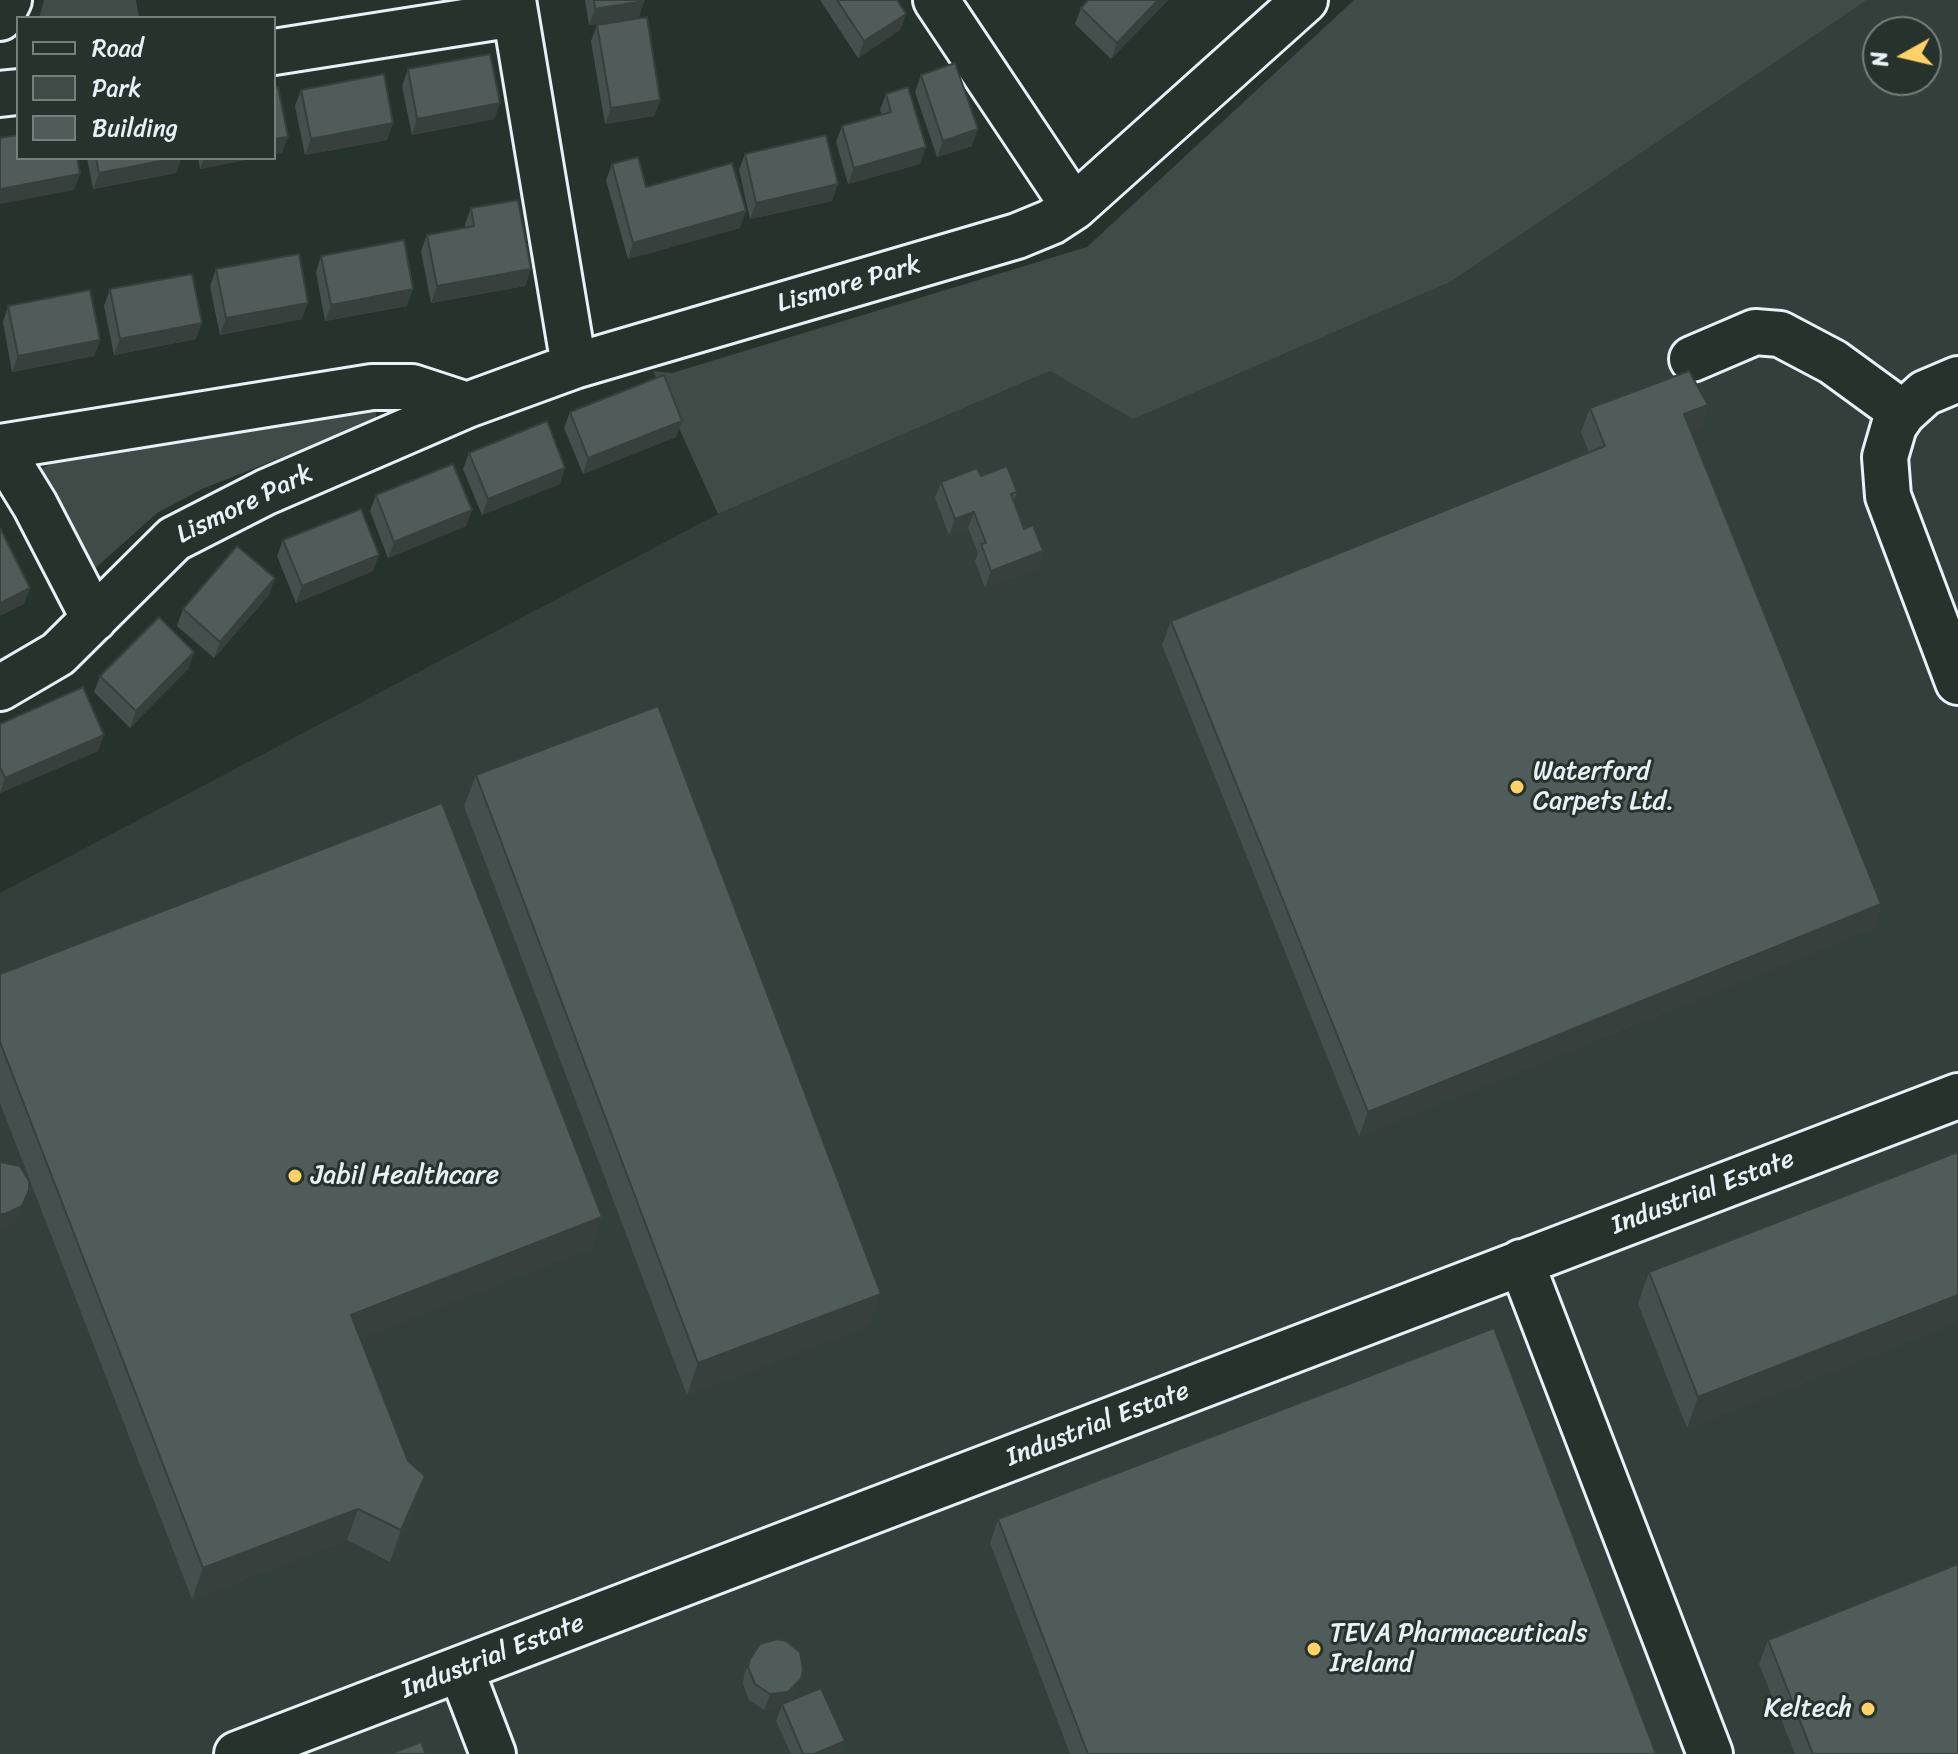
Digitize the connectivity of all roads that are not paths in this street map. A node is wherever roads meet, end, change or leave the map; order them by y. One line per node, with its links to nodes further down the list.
1 (9, 0): 5 (street)
2 (936, 0): 7 (street)
3 (1305, 0): 7 (street, Lismore Park)
4 (514, 7): 6 (street); 9 (street)
5 (0, 18)
6 (276, 52)
7 (1074, 207): 9 (street, Lismore Park)
8 (1692, 359): 12 (street)
9 (574, 366): 11 (street, Lismore Park)
10 (1958, 379): 12 (street)
11 (467, 405): 13 (street); 14 (street, Lismore Park)
12 (1903, 413): 15 (street)
13 (0, 448): 14 (street)
14 (94, 619): 16 (street, Lismore Park)
15 (1958, 682)
16 (0, 688)
17 (1958, 1096): 18 (street, Industrial Estate)
18 (1521, 1262): 19 (street, Industrial Estate); 22 (street)
19 (461, 1670): 20 (street, Industrial Estate); 21 (street)
20 (237, 1754)
21 (493, 1754)
22 (1710, 1754)

